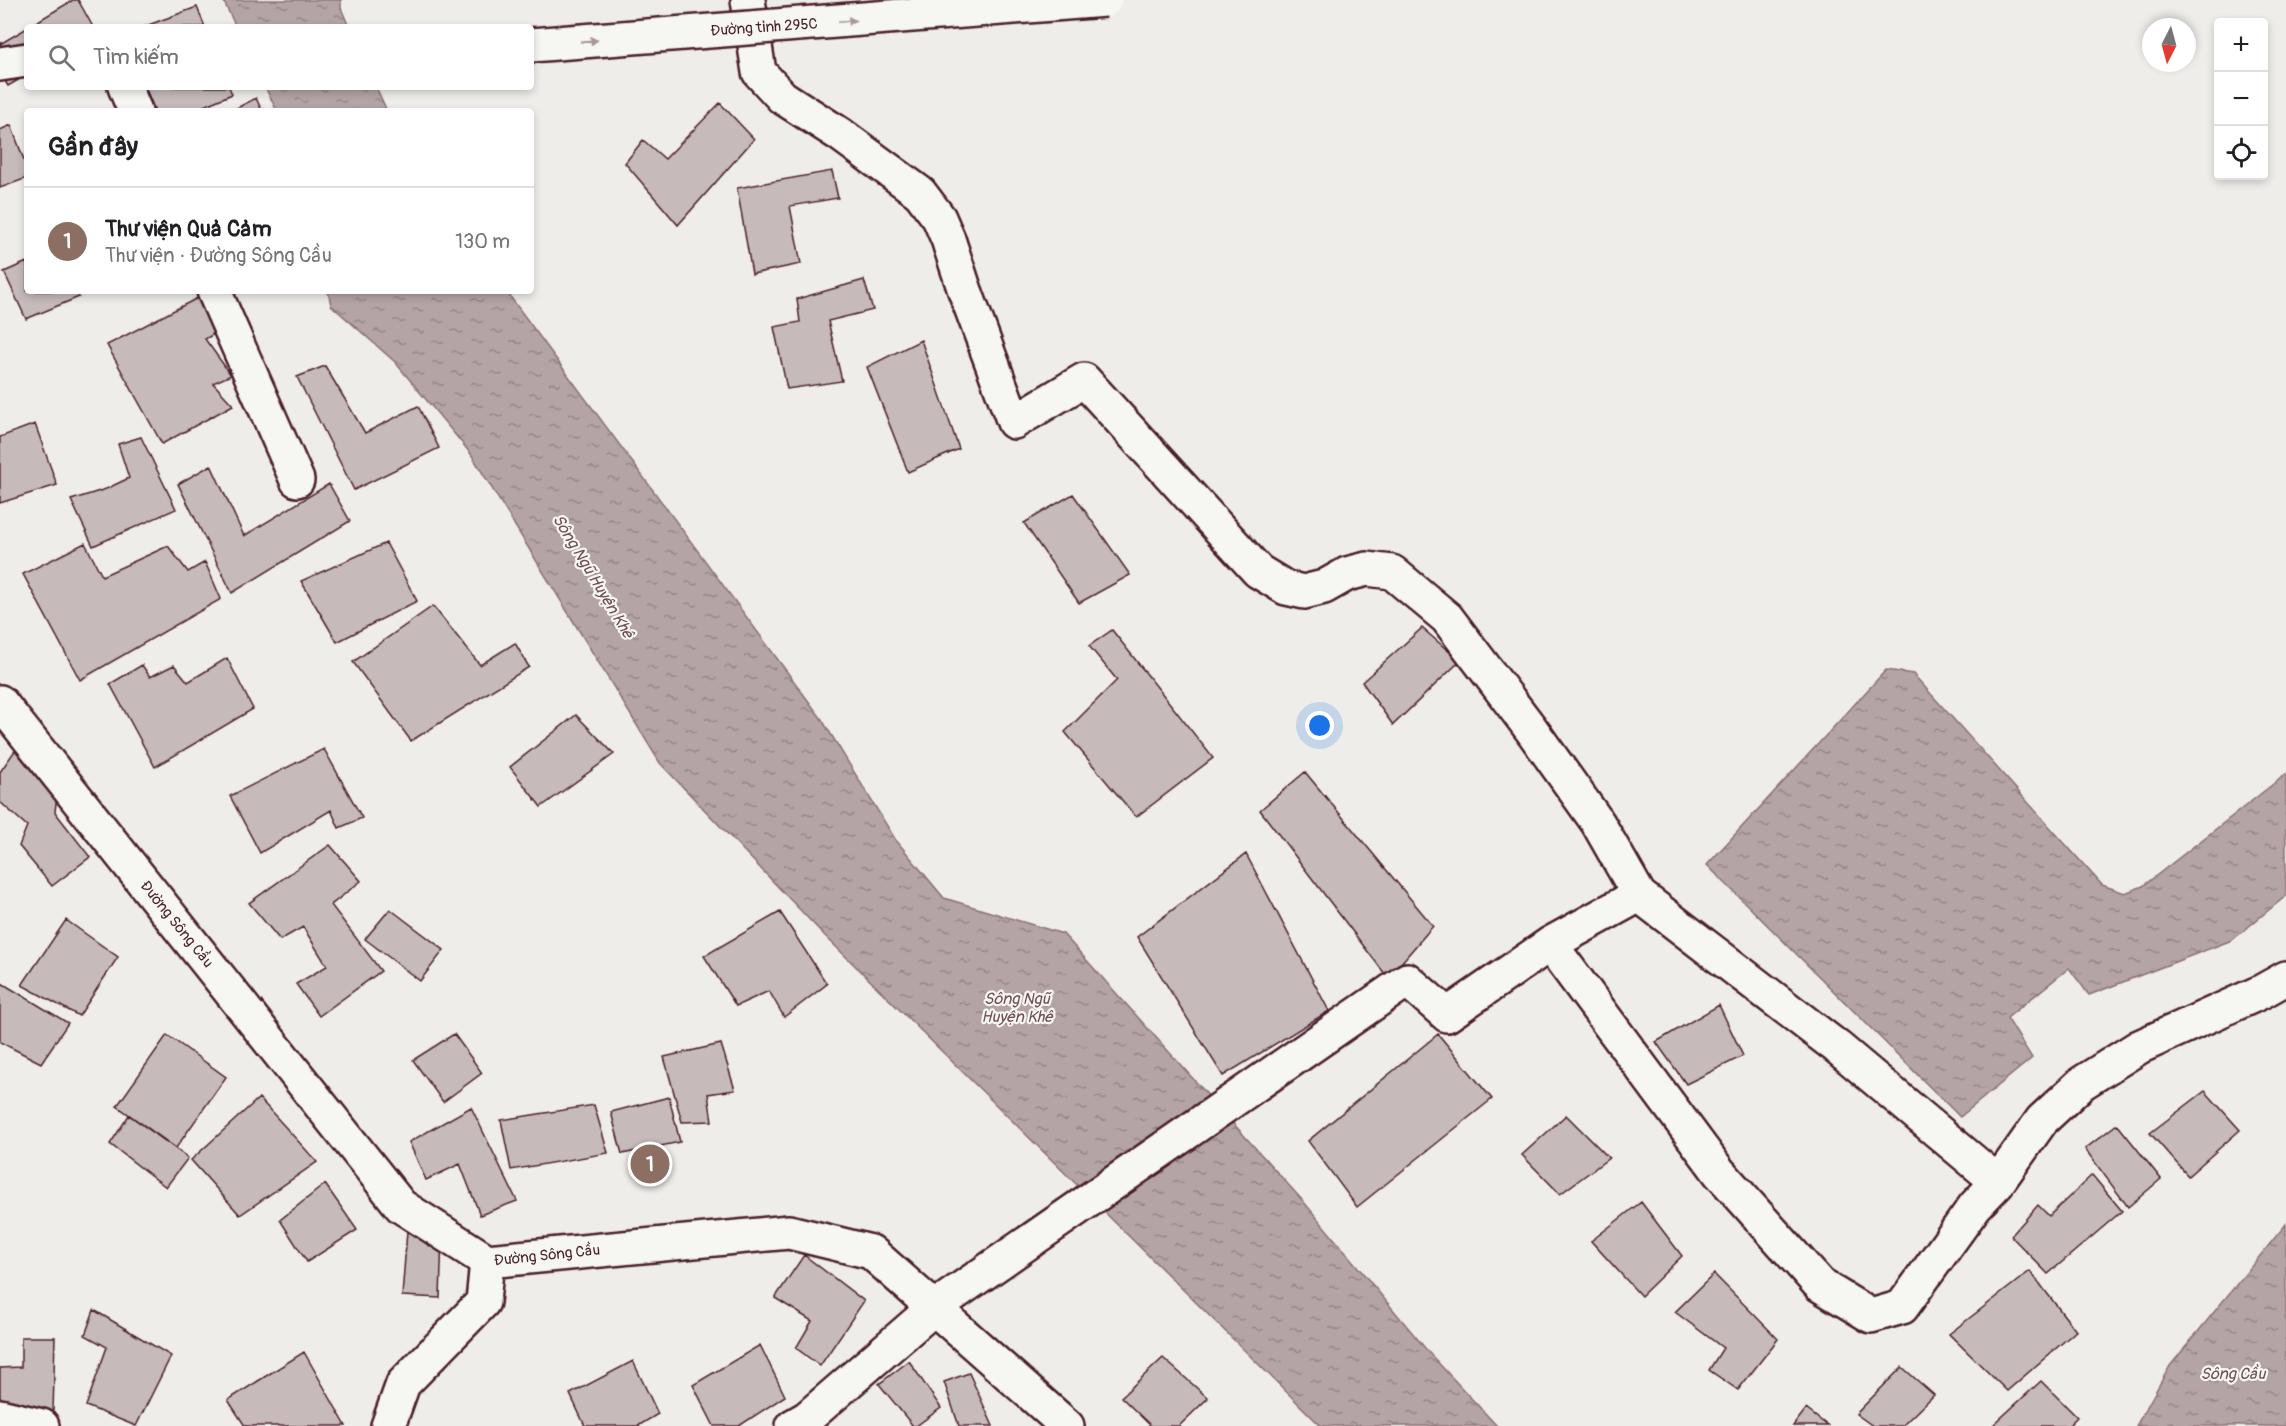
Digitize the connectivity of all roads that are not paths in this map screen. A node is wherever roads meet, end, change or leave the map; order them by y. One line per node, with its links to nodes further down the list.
1 (748, 0): 11 (street)
2 (1105, 0): 3 (street, Đường tỉnh 295C, one-way to 2, bridge)
3 (534, 45)
4 (24, 60): 5 (street)
5 (0, 64)
6 (125, 90): 7 (street)
7 (134, 108)
8 (215, 294): 9 (street)
9 (297, 480)
10 (0, 702): 15 (street, Đường Sông Cầu)
11 (1639, 895): 12 (street); 14 (street)
12 (1550, 944): 14 (street); 16 (street)
13 (2286, 978): 14 (street)
14 (1998, 1182)
15 (487, 1262): 16 (street, Đường Sông Cầu); 19 (street)
16 (934, 1307): 20 (street); 21 (street, Đường Sông Cầu)
17 (0, 1416): 18 (street)
18 (42, 1426)
19 (388, 1426)
20 (793, 1426)
21 (1067, 1426)

